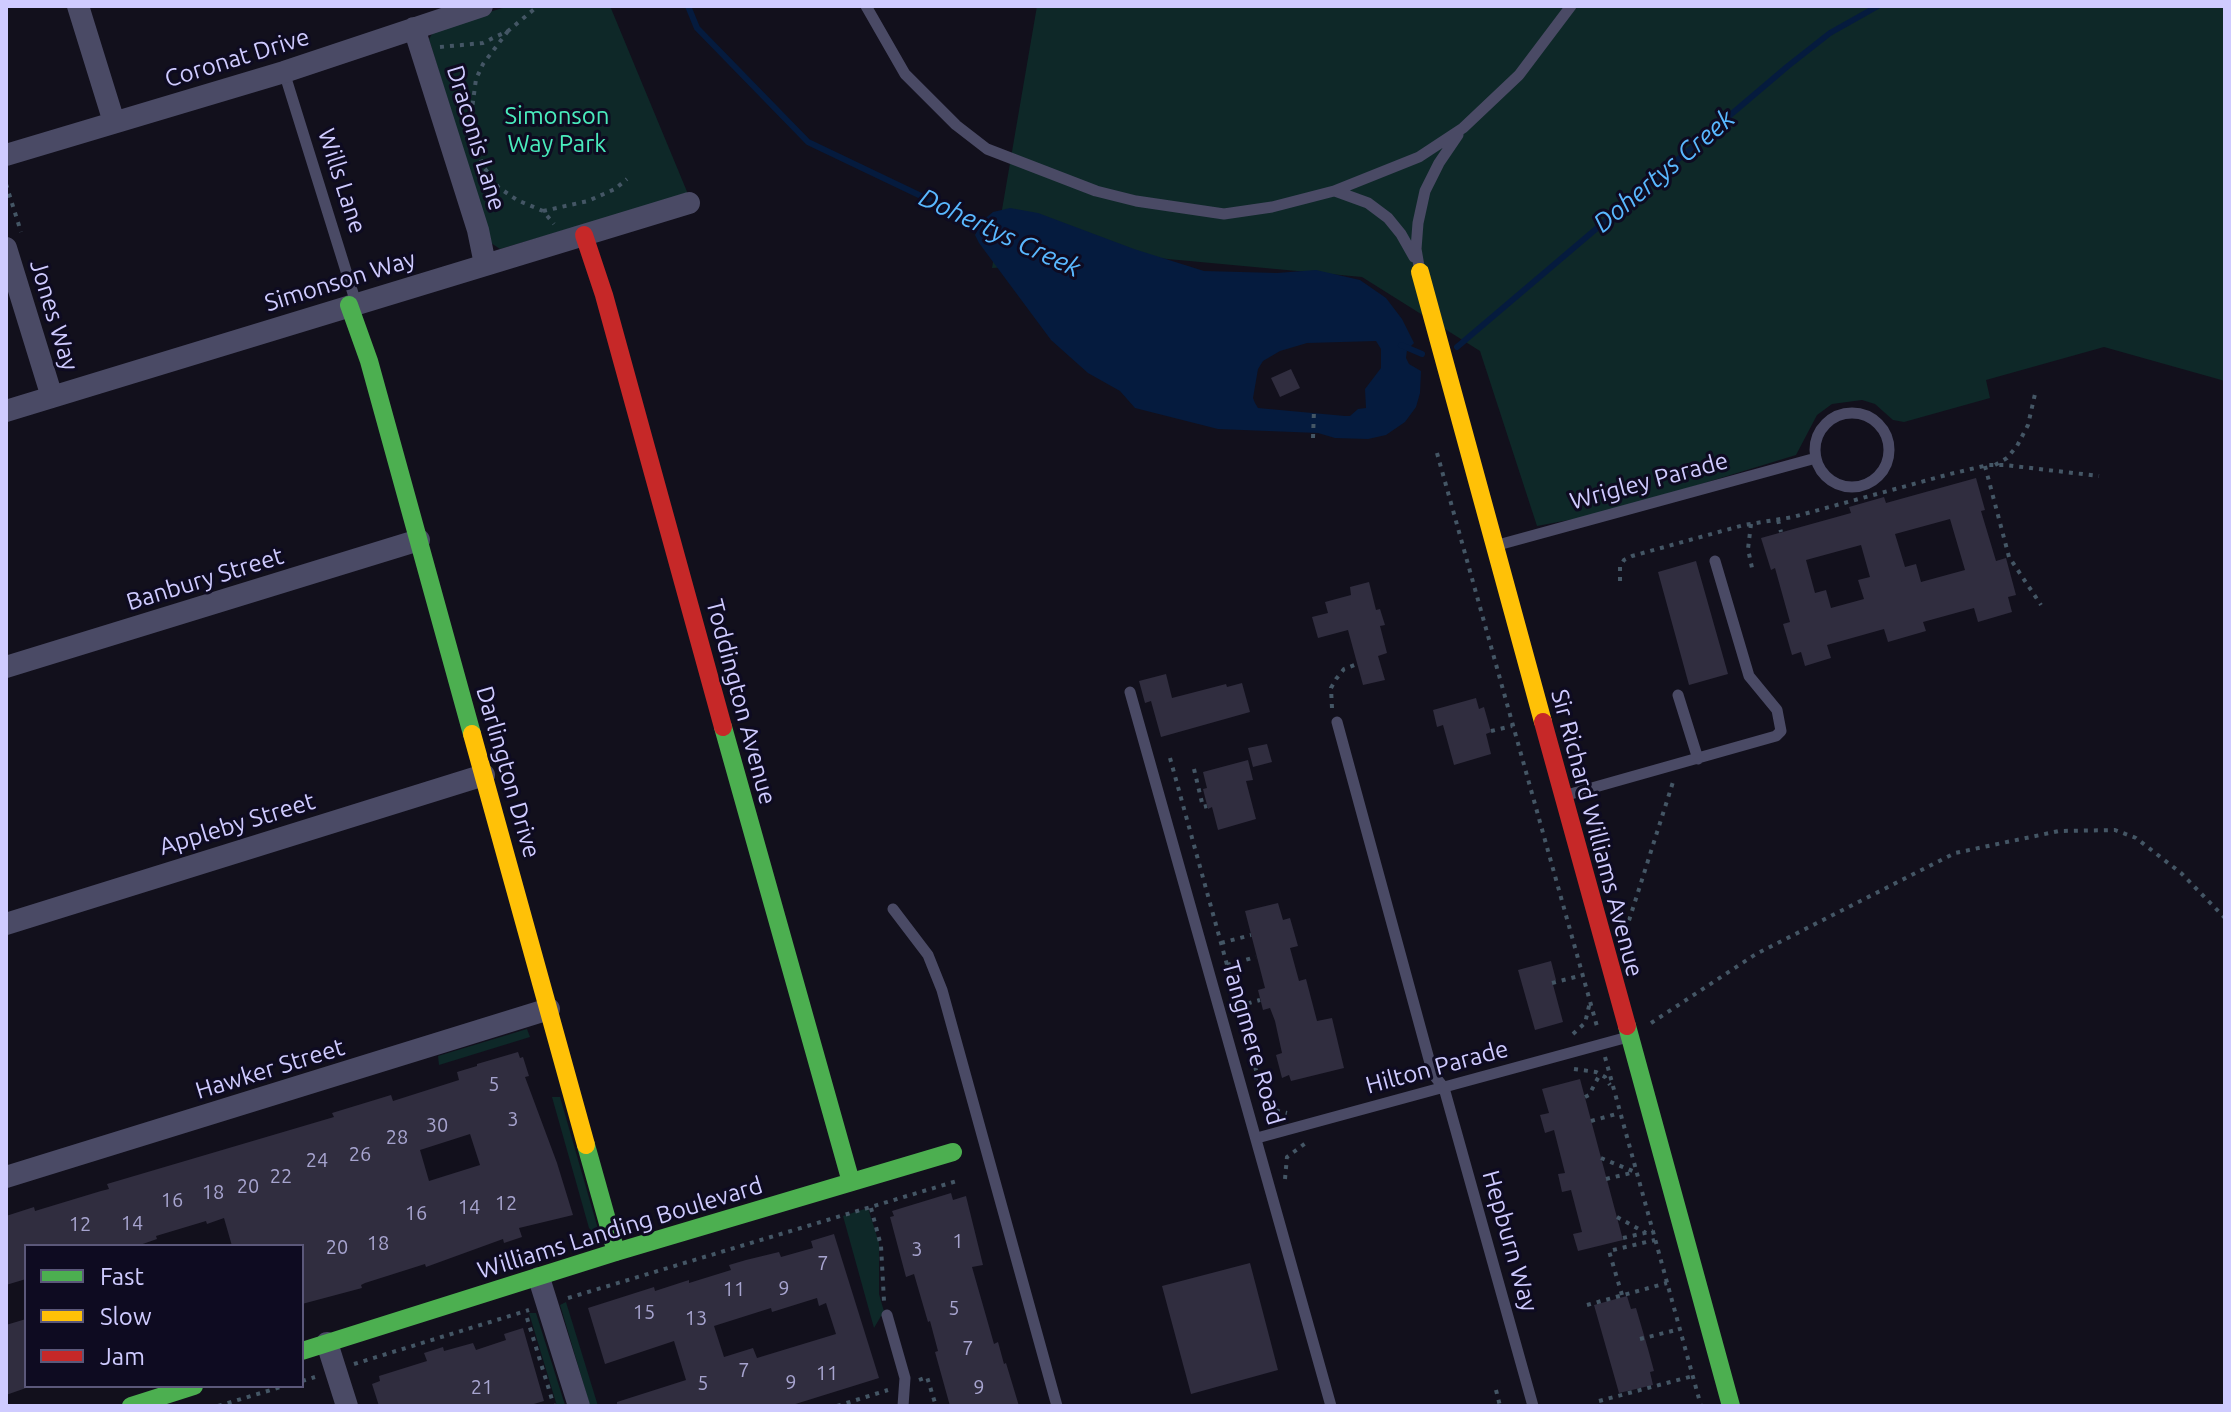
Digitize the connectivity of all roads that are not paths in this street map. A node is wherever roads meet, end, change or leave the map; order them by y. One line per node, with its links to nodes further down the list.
1 (78, 6): 7 (street)
2 (482, 6): 5 (street, Coronat Drive)
3 (866, 6): 10 (lane)
4 (1571, 6): 8 (lane)
5 (414, 28): 6 (street, Coronat Drive); 14 (street, Draconis Lane)
6 (284, 72): 7 (street, Coronat Drive); 16 (lane, Wills Lane)
7 (114, 122): 9 (street, Coronat Drive)
8 (1463, 128): 10 (lane); 15 (lane)
9 (6, 155)
10 (1334, 191): 15 (lane)
11 (689, 203): 12 (street, Simonson Way)
12 (584, 235): 14 (street, Simonson Way); 38 (street, Toddington Avenue)
13 (6, 248): 17 (street, Jones Way)
14 (485, 264): 16 (street, Simonson Way)
15 (1420, 272): 21 (street, Sir Richard Williams Avenue)
16 (352, 304): 17 (street, Simonson Way); 20 (street, Darlington Drive)
17 (52, 397): 18 (street, Simonson Way)
18 (6, 411)
19 (1816, 458): 19 (lane); 21 (lane, Wrigley Parade)
20 (419, 540): 23 (street, Banbury Street); 28 (street, Darlington Drive)
21 (1494, 546): 29 (street, Sir Richard Williams Avenue)
22 (1715, 561): 27 (lane)
23 (6, 667)
24 (1130, 692): 35 (lane, Tangmere Road)
25 (1678, 695): 27 (lane)
26 (1337, 722): 34 (lane, Hepburn Way)
27 (1698, 759): 29 (lane)
28 (484, 775): 31 (street, Appleby Street); 32 (street, Darlington Drive)
29 (1563, 797): 33 (street, Sir Richard Williams Avenue)
30 (893, 909): 49 (lane)
31 (6, 924)
32 (549, 1009): 37 (street, Hawker Street); 39 (street, Darlington Drive)
33 (1628, 1036): 34 (lane, Hilton Parade); 52 (street, Sir Richard Williams Avenue)
34 (1444, 1088): 35 (lane, Hilton Parade); 51 (lane, Hepburn Way)
35 (1257, 1138): 50 (lane, Tangmere Road)
36 (953, 1152): 38 (street, Williams Landing Boulevard)
37 (6, 1177)
38 (851, 1182): 39 (street, Williams Landing Boulevard)
39 (616, 1252): 40 (street, Williams Landing Boulevard)
40 (539, 1278): 42 (street, Williams Landing Boulevard); 47 (street)
41 (887, 1315): 48 (lane)
42 (327, 1343): 43 (street, Williams Landing Boulevard); 46 (street)
43 (304, 1350)
44 (188, 1388): 45 (street)
45 (131, 1406)
46 (347, 1406)
47 (579, 1406)
48 (903, 1406)
49 (1057, 1406)
50 (1331, 1406)
51 (1533, 1406)
52 (1731, 1406)

